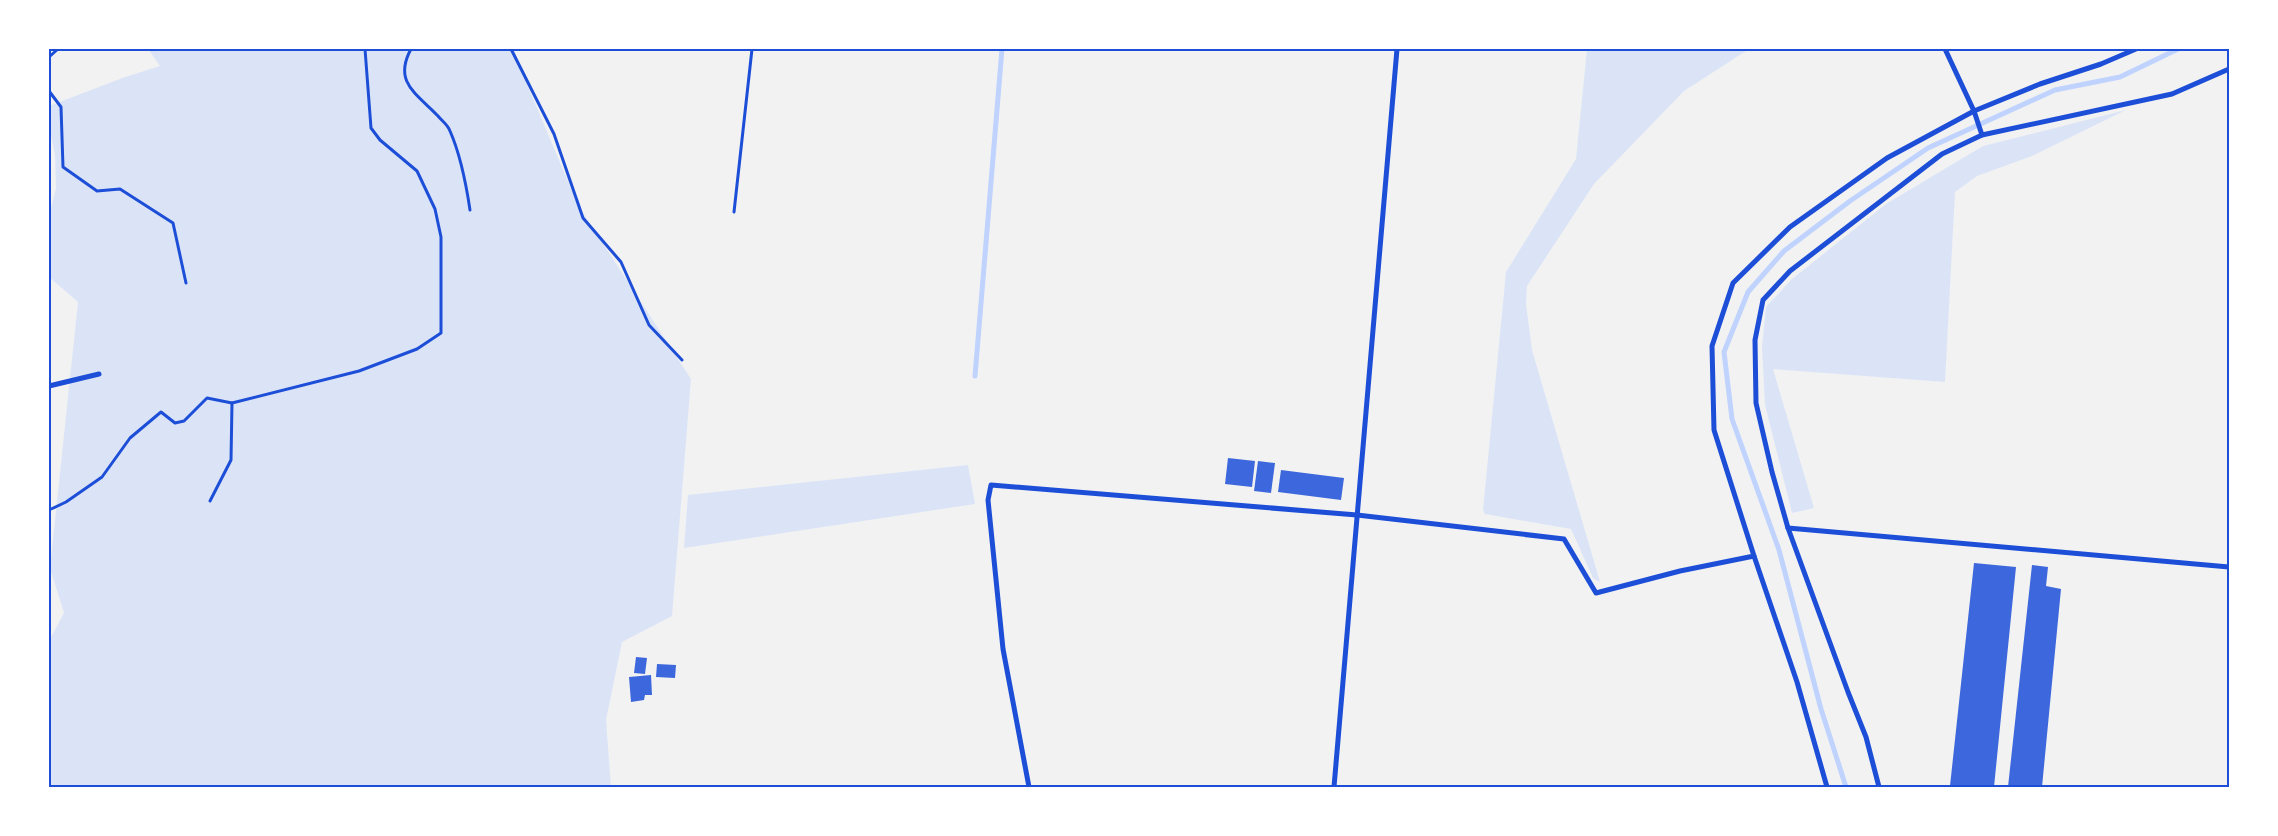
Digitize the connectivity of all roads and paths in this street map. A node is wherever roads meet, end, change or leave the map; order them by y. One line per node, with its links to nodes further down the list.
1 (58, 49): 9 (path)
2 (364, 49): 20 (path)
3 (410, 49): 14 (path)
4 (510, 49): 17 (path)
5 (752, 49): 15 (path)
6 (1398, 49): 23 (street)
7 (1945, 49): 12 (street)
8 (2136, 49): 12 (street)
9 (49, 57)
10 (2229, 69): 13 (street)
11 (49, 91): 16 (path)
12 (1974, 111): 13 (street); 25 (street)
13 (1982, 135): 24 (street)
14 (470, 210)
15 (734, 212)
16 (186, 283)
17 (682, 360)
18 (99, 374): 19 (street)
19 (49, 386)
20 (232, 403): 21 (path); 22 (path)
21 (210, 501)
22 (49, 510)
23 (1357, 515): 25 (street); 27 (street); 28 (street)
24 (1788, 528): 26 (street); 30 (street)
25 (1754, 556): 29 (street)
26 (2229, 567)
27 (1029, 787)
28 (1334, 787)
29 (1827, 787)
30 (1879, 787)

